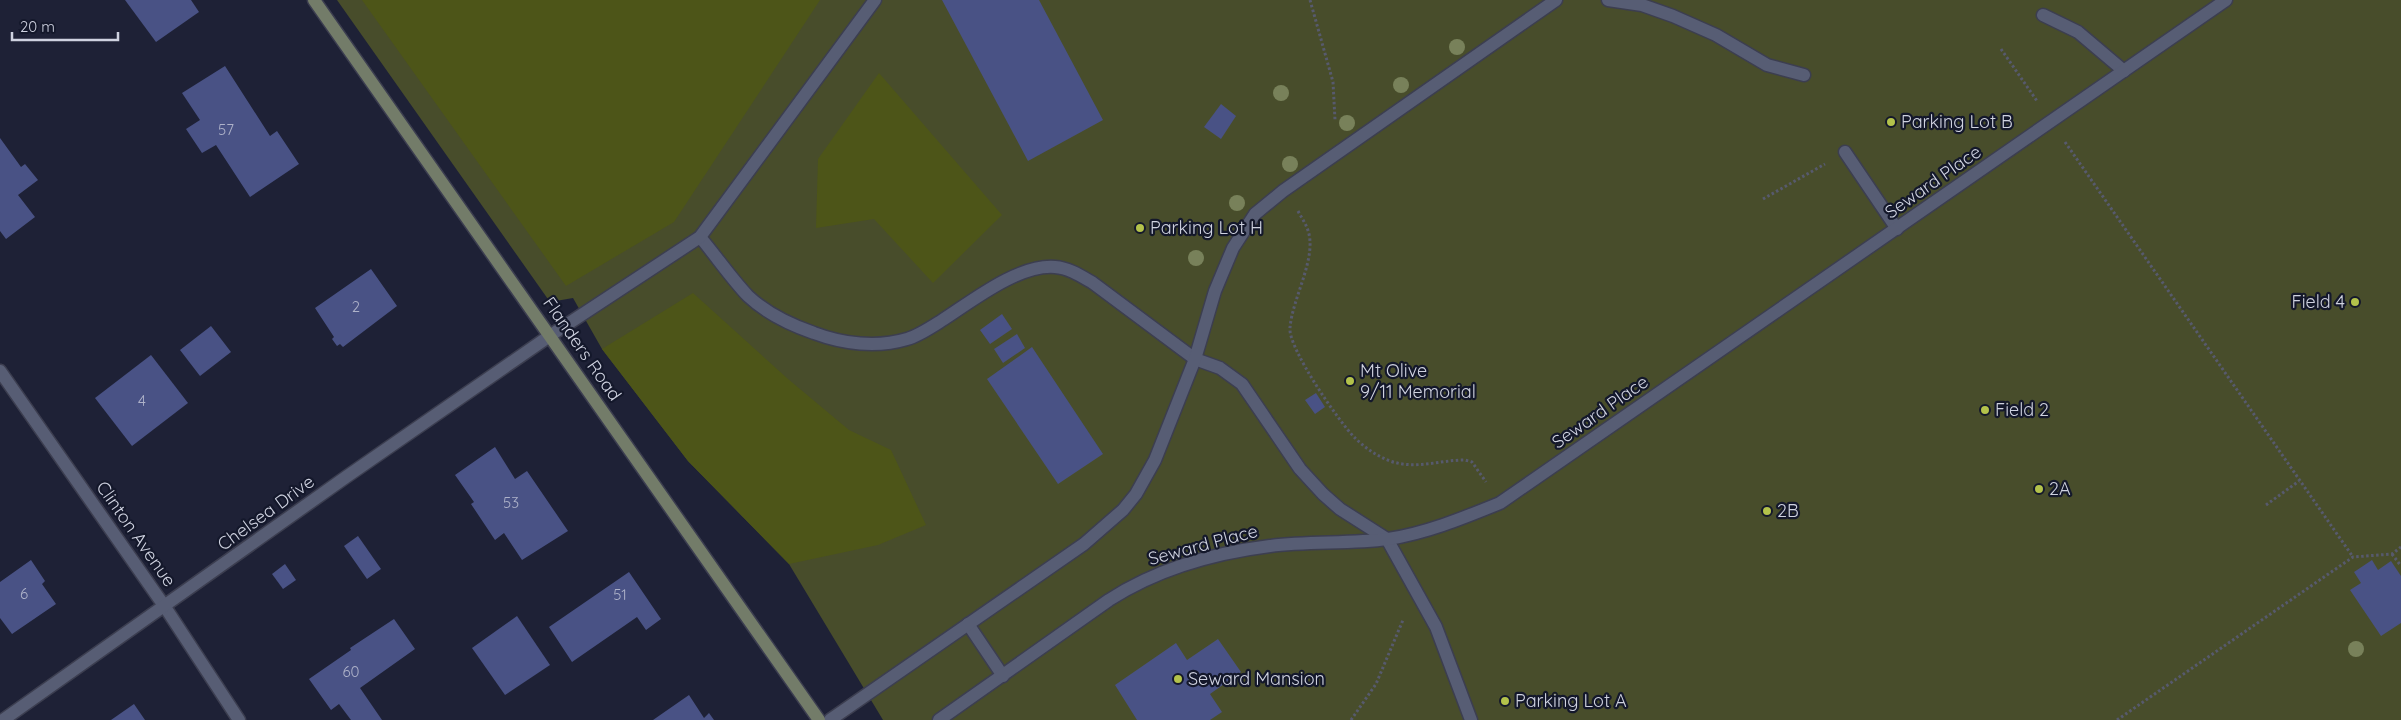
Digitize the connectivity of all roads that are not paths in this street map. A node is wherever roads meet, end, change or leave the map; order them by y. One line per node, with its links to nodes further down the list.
1 (314, 0): 12 (main road, Flanders Road)
2 (875, 0): 11 (street)
3 (1556, 0): 13 (street)
4 (1608, 0): 8 (street)
5 (2226, 0): 7 (street, Seward Place)
6 (2043, 15): 7 (street)
7 (2124, 71): 10 (street, Seward Place)
8 (1804, 75)
9 (1845, 152): 10 (street)
10 (1897, 228): 15 (street, Seward Place)
11 (700, 237): 12 (street, Chelsea Drive); 13 (street)
12 (551, 335): 16 (street, Chelsea Drive); 21 (main road, Flanders Road)
13 (1195, 359): 15 (street); 17 (street)
14 (0, 371): 16 (street, Clinton Avenue)
15 (1387, 539): 18 (street, Seward Place); 24 (street)
16 (165, 606): 19 (street, Chelsea Drive); 20 (street, Clinton Avenue)
17 (968, 624): 18 (street); 22 (street)
18 (1003, 676): 23 (street, Seward Place)
19 (3, 720)
20 (239, 720)
21 (819, 720)
22 (830, 720)
23 (939, 720)
24 (1471, 720)

